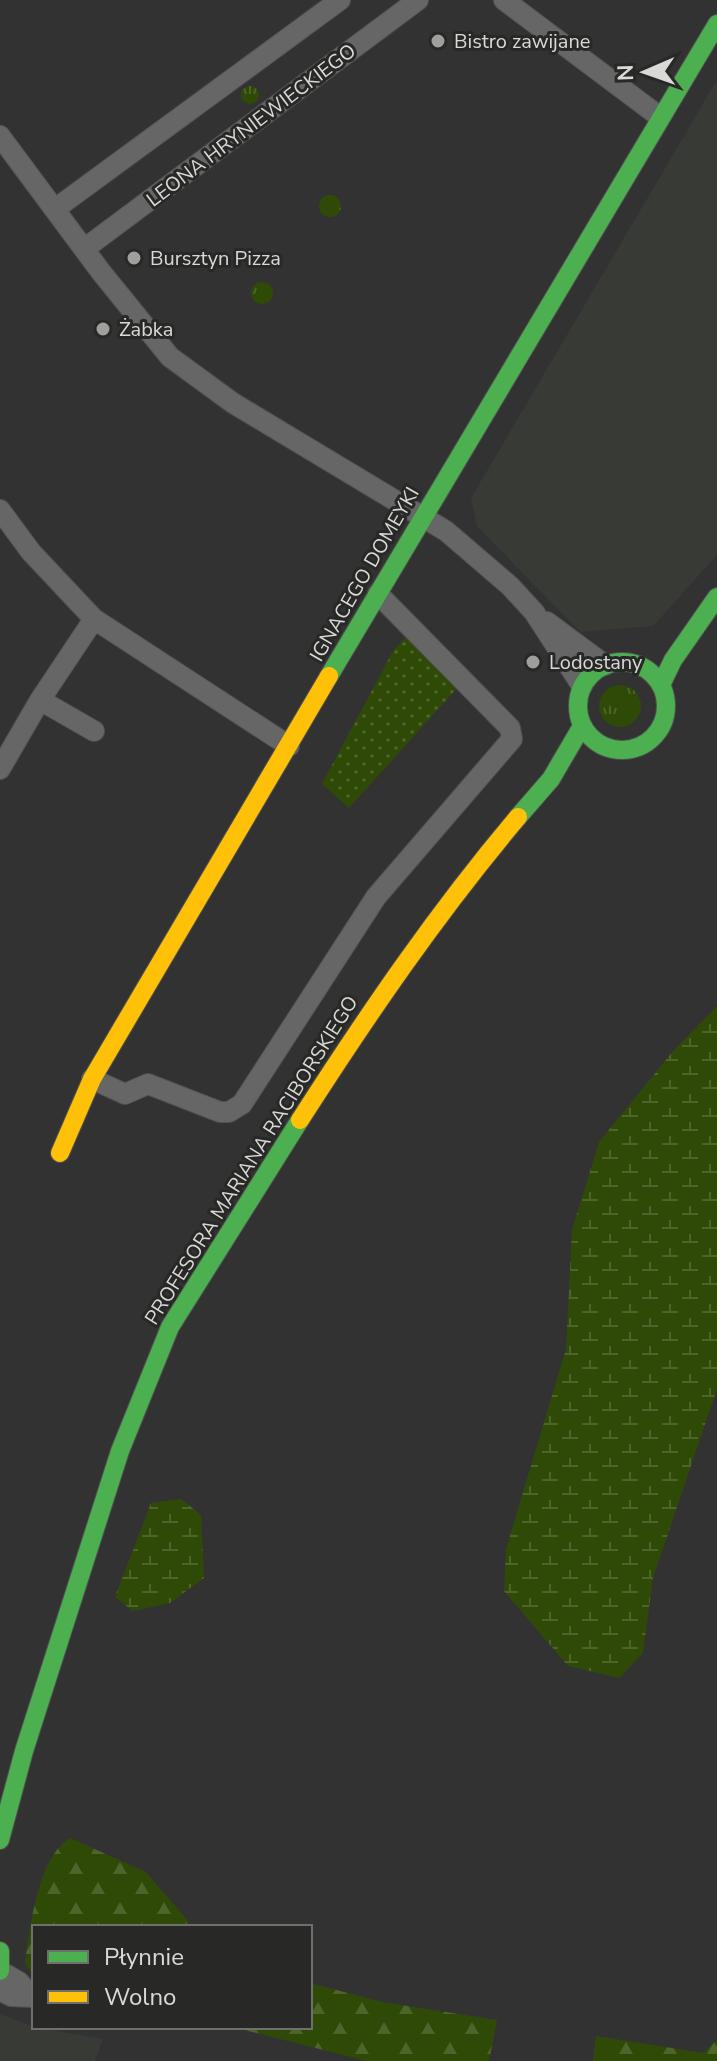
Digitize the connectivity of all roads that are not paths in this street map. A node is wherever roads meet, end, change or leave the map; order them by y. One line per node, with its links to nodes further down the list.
1 (340, 0): 7 (street)
2 (418, 0): 8 (street, LEONA HRYNIEWIECKIEGO)
3 (504, 0): 5 (street)
4 (717, 24): 5 (main road, IGNACEGO DOMEYKI)
5 (660, 117): 10 (main road, IGNACEGO DOMEYKI)
6 (0, 136): 7 (street)
7 (55, 209): 8 (street)
8 (84, 249): 10 (street)
9 (0, 510): 15 (street)
10 (423, 516): 11 (main road, IGNACEGO DOMEYKI); 13 (street)
11 (378, 594): 24 (main road, IGNACEGO DOMEYKI); 27 (street)
12 (717, 597): 14 (main road)
13 (534, 612): 17 (street); 19 (street)
14 (702, 614): 16 (main road); 18 (main road)
15 (94, 619): 20 (street); 24 (street)
16 (647, 655): 17 (main road); 18 (main road)
17 (605, 665): 19 (main road)
18 (661, 685): 23 (main road)
19 (582, 686): 21 (main road)
20 (40, 700): 22 (street); 25 (street)
21 (582, 726): 23 (main road); 26 (main road, PROFESORA MARIANA RACIBORSKIEGO)
22 (94, 731)
23 (601, 745): 26 (main road, PROFESORA MARIANA RACIBORSKIEGO)
24 (289, 746): 27 (main road, IGNACEGO DOMEYKI)
25 (0, 769)
26 (551, 779): 29 (main road, PROFESORA MARIANA RACIBORSKIEGO)
27 (92, 1079): 28 (main road, IGNACEGO DOMEYKI)
28 (60, 1153)
29 (0, 1840)
30 (0, 1951): 31 (main road)
31 (0, 1971): 32 (street)
32 (0, 1990)

